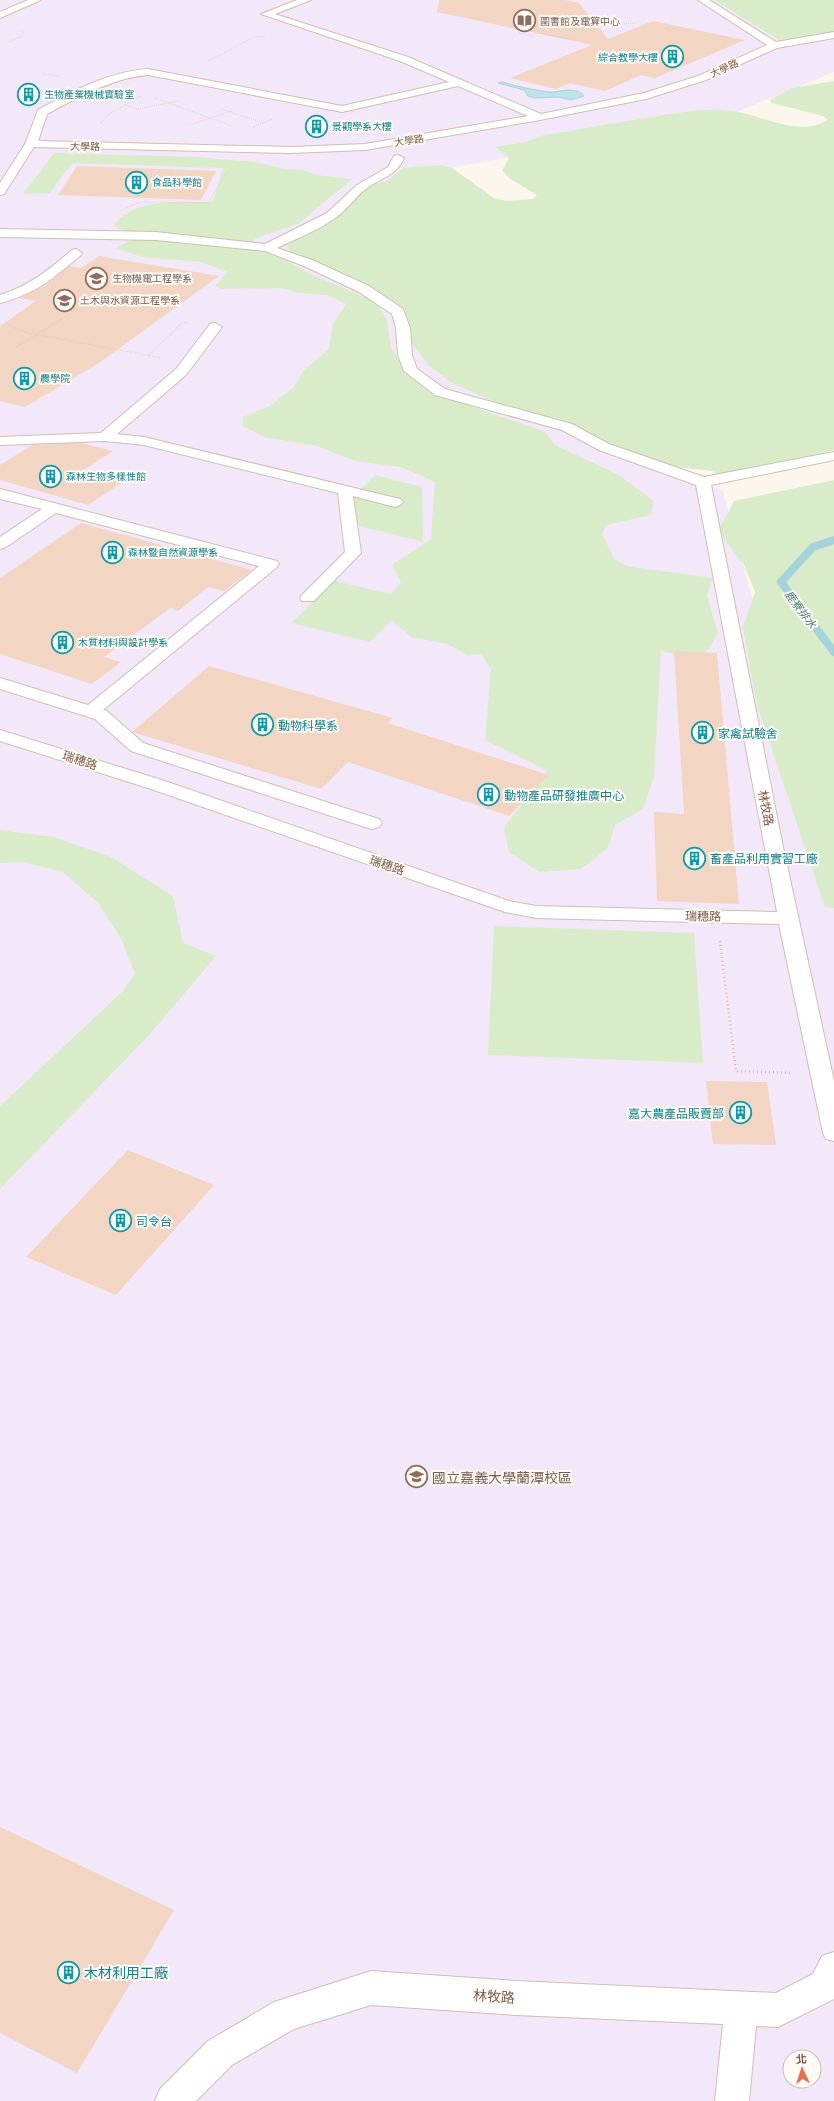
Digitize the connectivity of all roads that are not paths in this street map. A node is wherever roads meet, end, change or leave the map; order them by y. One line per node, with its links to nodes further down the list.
1 (36, 0): 4 (street)
2 (306, 0): 7 (street)
3 (703, 0): 6 (street)
4 (0, 15)
5 (834, 35): 6 (street, 大學路)
6 (774, 45): 8 (street, 大學路)
7 (458, 83): 8 (street); 9 (street)
8 (540, 117): 9 (street, 大學路)
9 (30, 144): 11 (street)
10 (398, 158): 14 (street)
11 (4, 178): 12 (street)
12 (0, 192)
13 (0, 233): 14 (street)
14 (267, 248): 21 (street)
15 (76, 253): 16 (street)
16 (0, 299)
17 (215, 326): 18 (street)
18 (104, 437): 19 (street); 22 (street)
19 (0, 441)
20 (834, 456): 21 (street)
21 (703, 482): 32 (street, 林牧路)
22 (345, 490): 24 (street); 27 (street)
23 (0, 494): 25 (street)
24 (395, 502)
25 (54, 508): 26 (street); 29 (street)
26 (0, 544)
27 (308, 597)
28 (0, 683): 29 (street)
29 (90, 712): 31 (street)
30 (0, 735): 32 (street, 瑞穗路)
31 (372, 823)
32 (788, 918): 33 (street, 林牧路)
33 (834, 1133)
34 (834, 1968): 35 (street, 林牧路)
35 (741, 2008): 36 (street, 林牧路); 37 (street)
36 (172, 2101)
37 (732, 2101)

